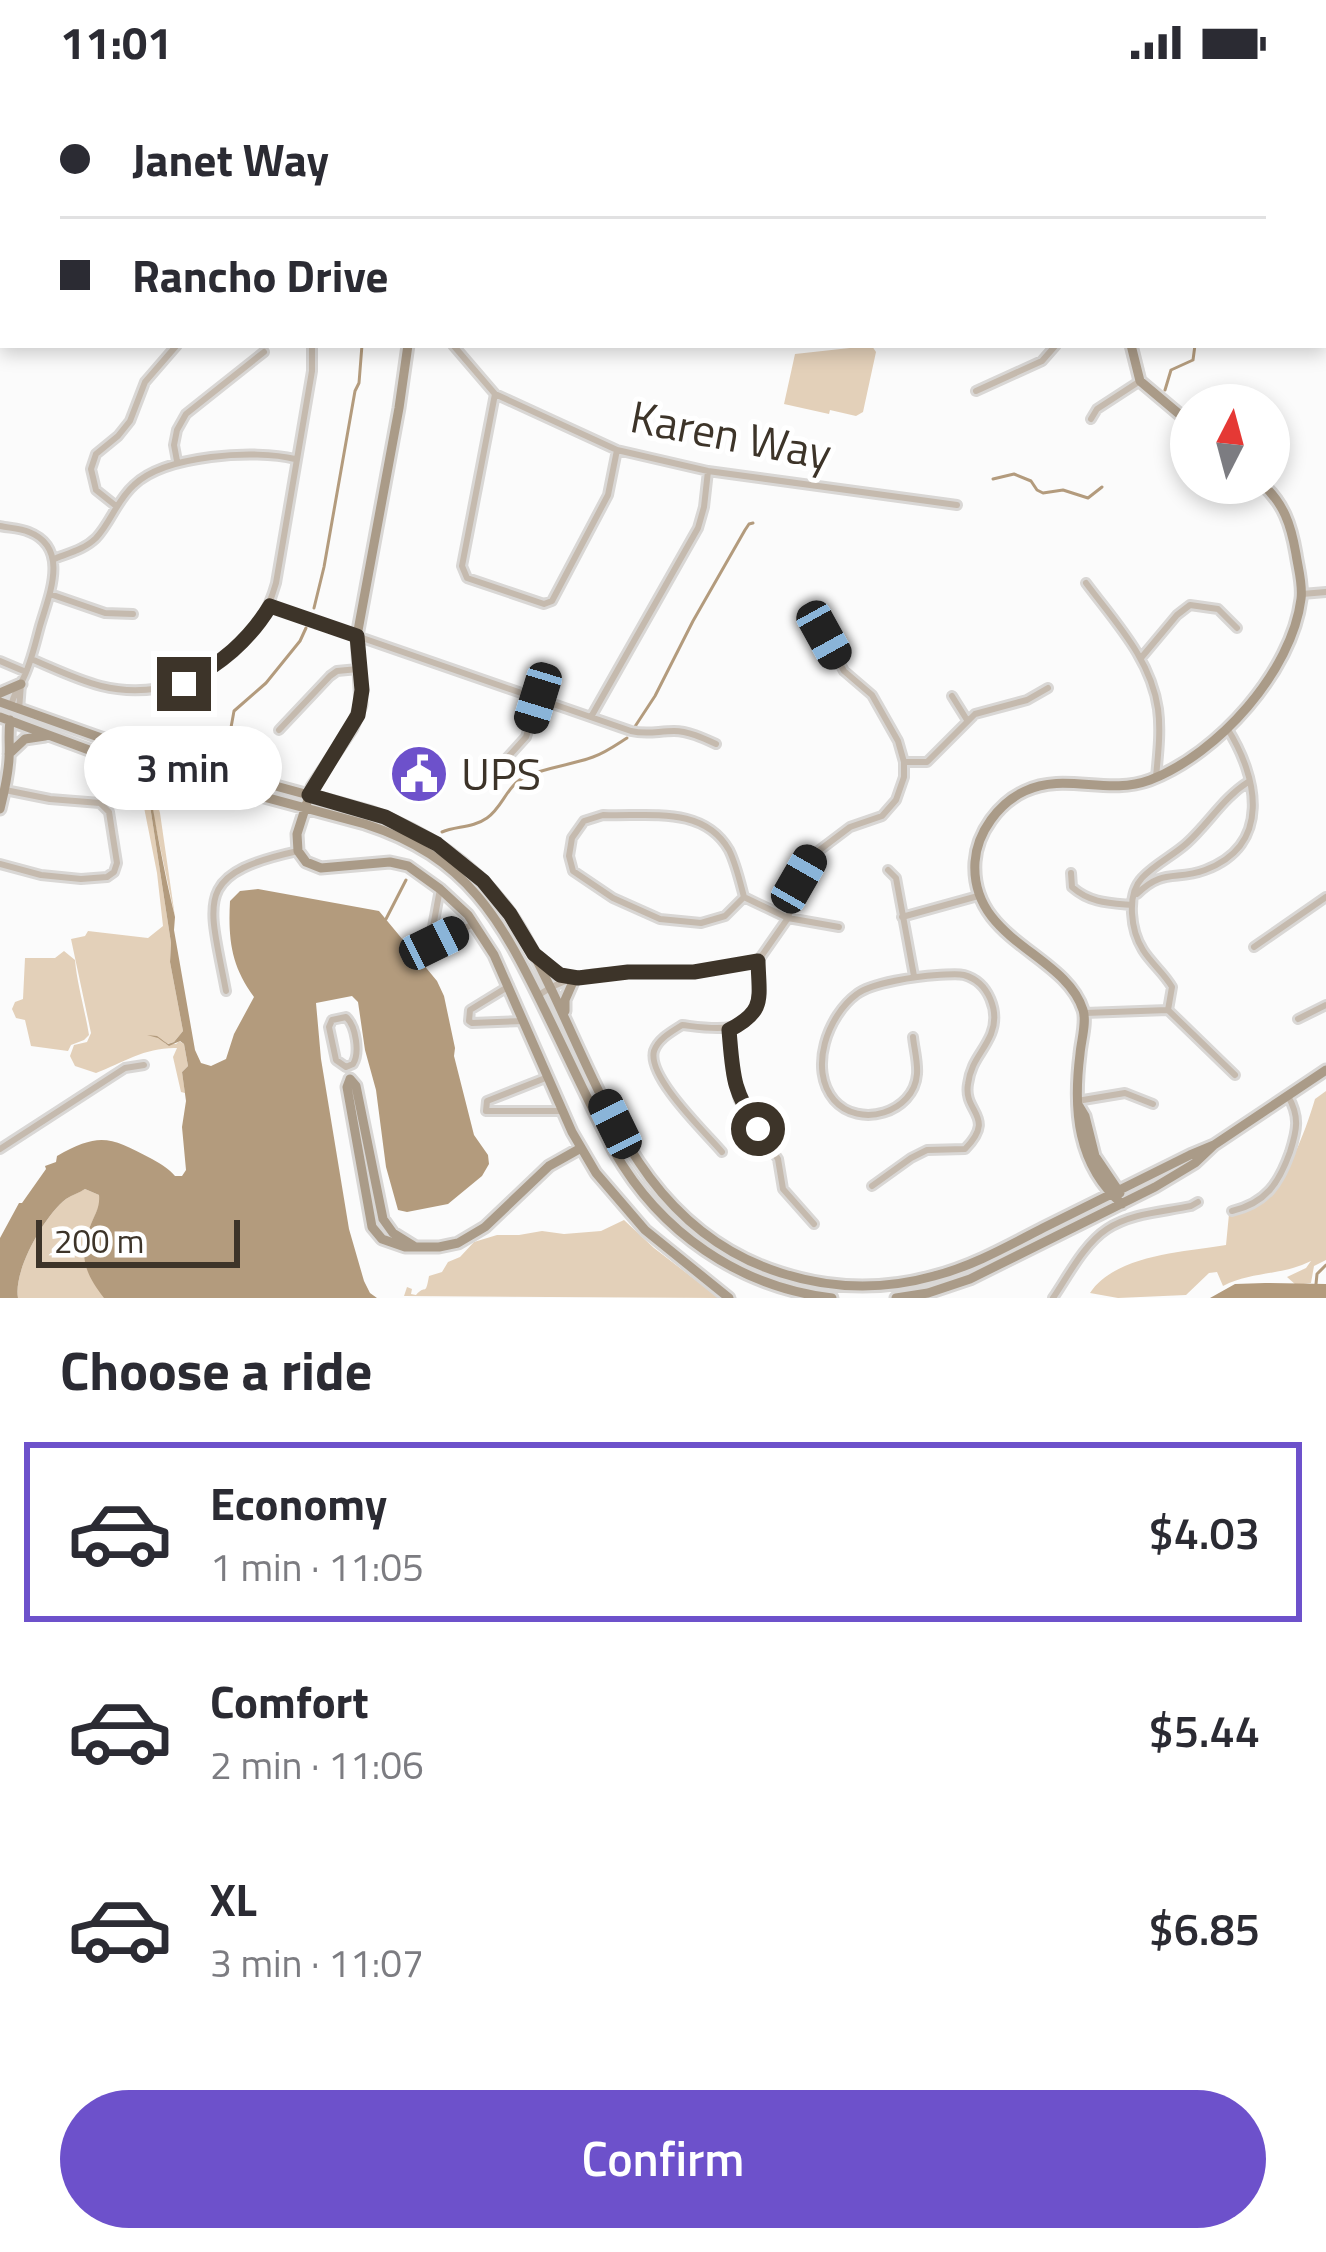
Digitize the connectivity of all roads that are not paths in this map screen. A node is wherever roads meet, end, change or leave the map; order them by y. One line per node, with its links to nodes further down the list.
1 (174, 348): 18 (street)
2 (312, 348): 14 (street)
3 (408, 348): 30 (main road)
4 (456, 348): 10 (street, Karen Way)
5 (1053, 348): 9 (street)
6 (1131, 348): 8 (main road)
7 (264, 352): 15 (street)
8 (1140, 381): 11 (main road); 12 (street)
9 (976, 391)
10 (495, 394): 13 (street, Karen Way); 13 (street)
11 (1170, 406)
12 (1091, 419)
13 (616, 450): 16 (street, Karen Way)
14 (296, 459): 15 (street); 26 (street)
15 (177, 461): 18 (street)
16 (708, 472): 19 (street, Karen Way); 41 (street)
17 (1279, 504): 25 (main road)
18 (116, 506): 21 (street)
19 (957, 506)
20 (0, 526): 21 (street)
21 (54, 559): 24 (street)
22 (1086, 583): 31 (street)
23 (1326, 592): 25 (street)
24 (50, 594): 27 (street); 32 (street)
25 (1302, 594): 44 (main road)
26 (270, 606): 30 (street); 32 (street)
27 (133, 614)
28 (1237, 628): 31 (street)
29 (824, 635): 50 (street)
30 (357, 636): 34 (main road); 39 (street)
31 (1141, 658): 51 (street)
32 (31, 659): 35 (street)
33 (0, 662): 35 (street)
34 (360, 669): 45 (street); 54 (main road)
35 (26, 672): 36 (street)
36 (21, 684): 40 (main road); 40 (street)
37 (1048, 688): 42 (street)
38 (952, 696): 42 (street)
39 (538, 698): 41 (street); 49 (street)
40 (8, 703): 43 (main road); 54 (main road)
41 (591, 717): 47 (street)
42 (967, 720): 50 (street)
43 (7, 722): 46 (main road); 48 (main road)
44 (1227, 728): 51 (main road); 52 (street)
45 (279, 730)
46 (54, 738): 48 (main road); 55 (main road)
47 (716, 744)
48 (6, 749): 53 (main road)
49 (507, 758)
50 (904, 762): 67 (street)
51 (1156, 777): 62 (main road)
52 (1248, 782): 65 (street); 65 (street)
53 (5, 790): 56 (main road); 58 (street)
54 (309, 795): 55 (main road); 71 (main road)
55 (305, 808): 57 (main road); 78 (main road)
56 (0, 809)
57 (298, 851): 61 (main road); 77 (street)
58 (0, 865)
59 (889, 871): 66 (street)
60 (1071, 873): 65 (street)
61 (440, 889): 68 (main road); 68 (street)
62 (978, 896): 66 (street); 81 (main road)
63 (744, 897): 63 (street); 67 (street)
64 (1326, 897): 70 (street)
65 (1133, 901): 80 (street)
66 (902, 917): 73 (street)
67 (788, 918): 69 (street); 72 (street)
68 (474, 923): 75 (main road)
69 (839, 927)
70 (1254, 947)
71 (534, 954): 74 (main road); 76 (main road)
72 (758, 961): 74 (street); 85 (street)
73 (914, 976): 86 (street); 102 (street)
74 (573, 980): 76 (street); 82 (main road)
75 (509, 986): 84 (main road); 84 (street)
76 (551, 990): 78 (street); 82 (main road)
77 (226, 991)
78 (538, 996): 110 (main road)
79 (1326, 1006): 83 (street)
80 (1168, 1010): 81 (street); 90 (street)
81 (1085, 1013): 94 (main road)
82 (564, 1017): 107 (main road)
83 (1298, 1019)
84 (524, 1021): 91 (main road)
85 (729, 1030): 100 (street); 108 (street)
86 (913, 1037)
87 (144, 1065): 99 (street)
88 (348, 1067): 88 (street); 92 (street)
89 (1326, 1070): 93 (main road)
90 (1235, 1075)
91 (548, 1077): 96 (main road); 96 (street)
92 (350, 1079): 98 (main road)
93 (1288, 1096): 97 (main road); 106 (street)
94 (1077, 1101): 95 (street); 101 (main road); 103 (main road)
95 (1154, 1103)
96 (563, 1111): 98 (main road)
97 (1214, 1145): 103 (main road); 105 (main road)
98 (581, 1148): 109 (main road)
99 (0, 1149)
100 (722, 1152)
101 (1095, 1170): 103 (main road); 107 (main road)
102 (872, 1186)
103 (1115, 1192): 105 (main road); 107 (main road)
104 (1198, 1202): 112 (street)
105 (1122, 1204): 111 (main road)
106 (1232, 1211)
107 (1075, 1213)
108 (814, 1224)
109 (729, 1298)
110 (832, 1298)
111 (896, 1298)
112 (1053, 1298)

